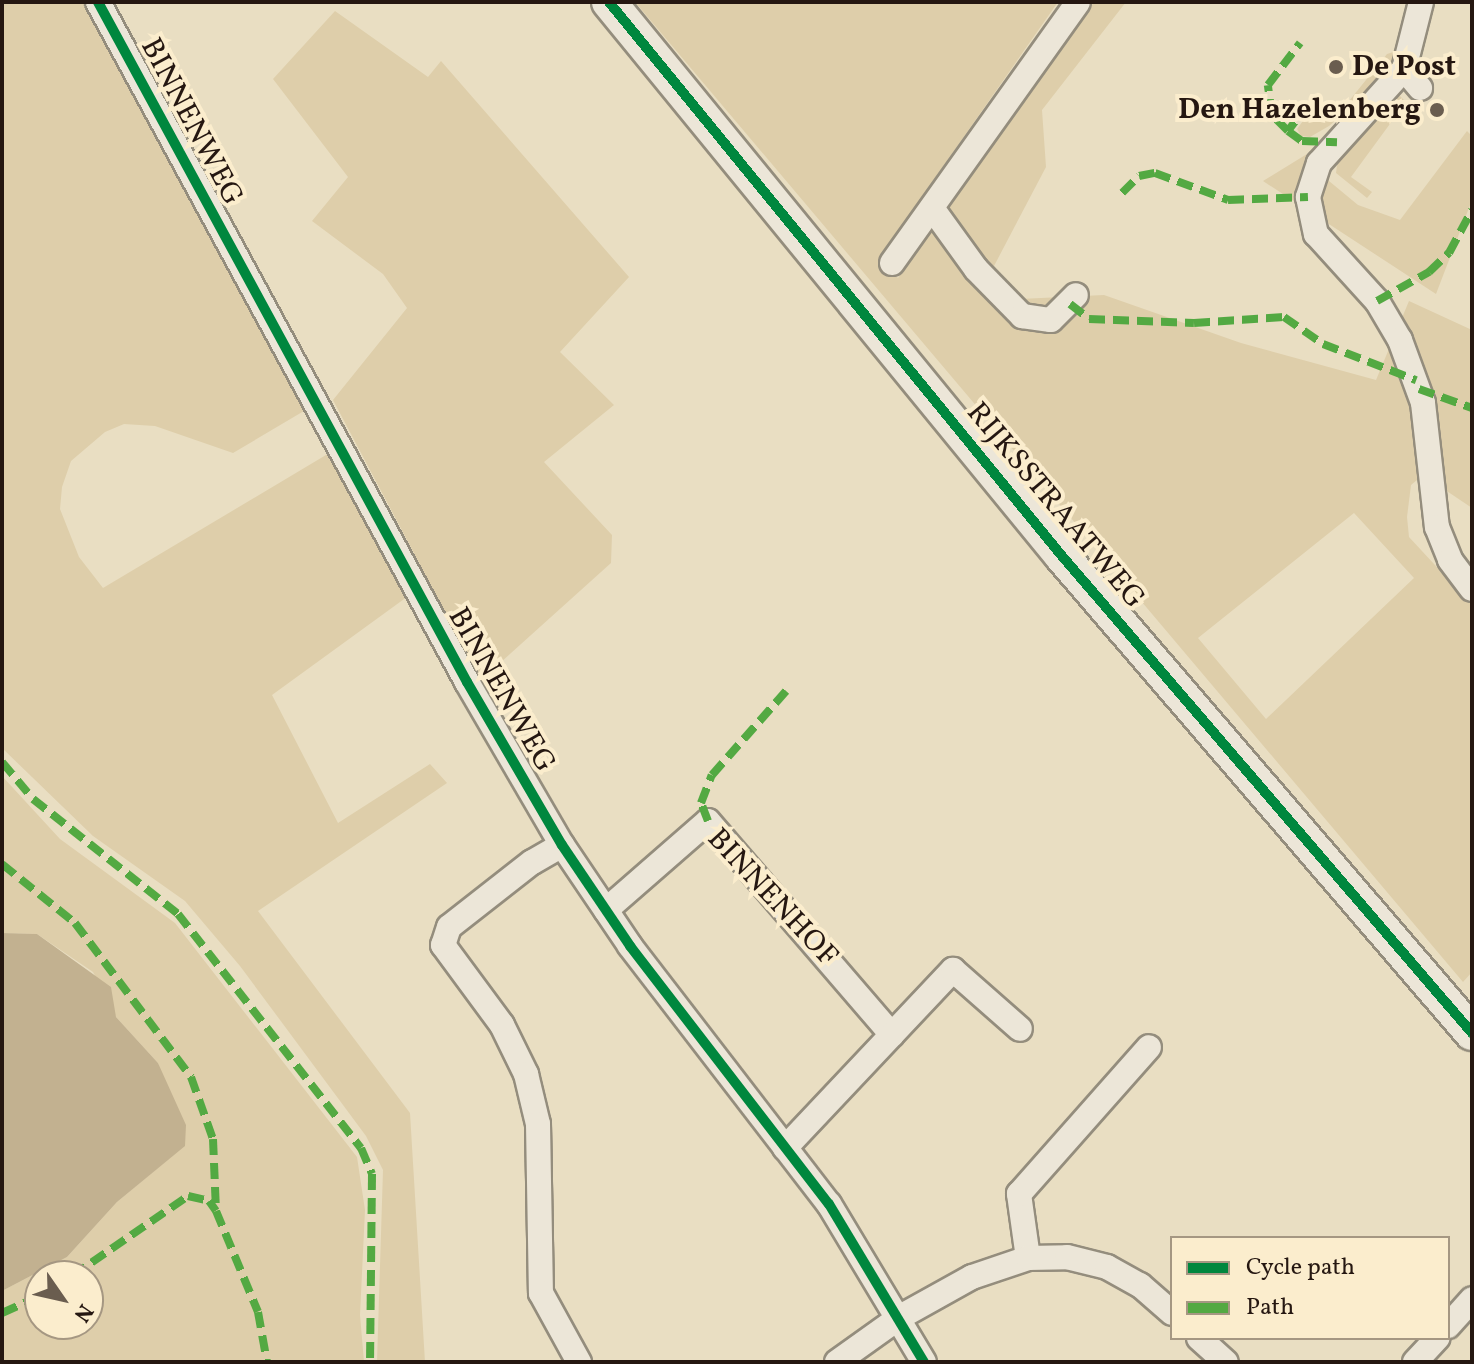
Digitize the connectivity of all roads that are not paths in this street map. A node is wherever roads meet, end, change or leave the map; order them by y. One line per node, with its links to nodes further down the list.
1 (98, 2): 9 (street, BINNENWEG)
2 (609, 2): 12 (main road, RIJKSSTRAATWEG)
3 (1078, 2): 5 (street)
4 (1422, 6): 8 (street)
5 (932, 208): 6 (street); 7 (street)
6 (892, 263)
7 (1076, 295)
8 (1472, 589)
9 (562, 845): 10 (street, BINNENWEG); 23 (street)
10 (606, 910): 13 (street, BINNENHOF); 15 (street, BINNENWEG)
11 (1020, 1029): 13 (street)
12 (1472, 1033)
13 (892, 1035): 15 (street)
14 (1149, 1047): 16 (street)
15 (785, 1148): 19 (street, BINNENWEG)
16 (1028, 1258): 18 (street); 19 (street)
17 (1472, 1299): 20 (street)
18 (1170, 1311)
19 (900, 1317): 24 (street); 25 (street, BINNENWEG)
20 (1450, 1324)
21 (1201, 1340): 26 (street)
22 (1435, 1340): 27 (street)
23 (579, 1362)
24 (837, 1362)
25 (924, 1362)
26 (1226, 1362)
27 (1415, 1362)

